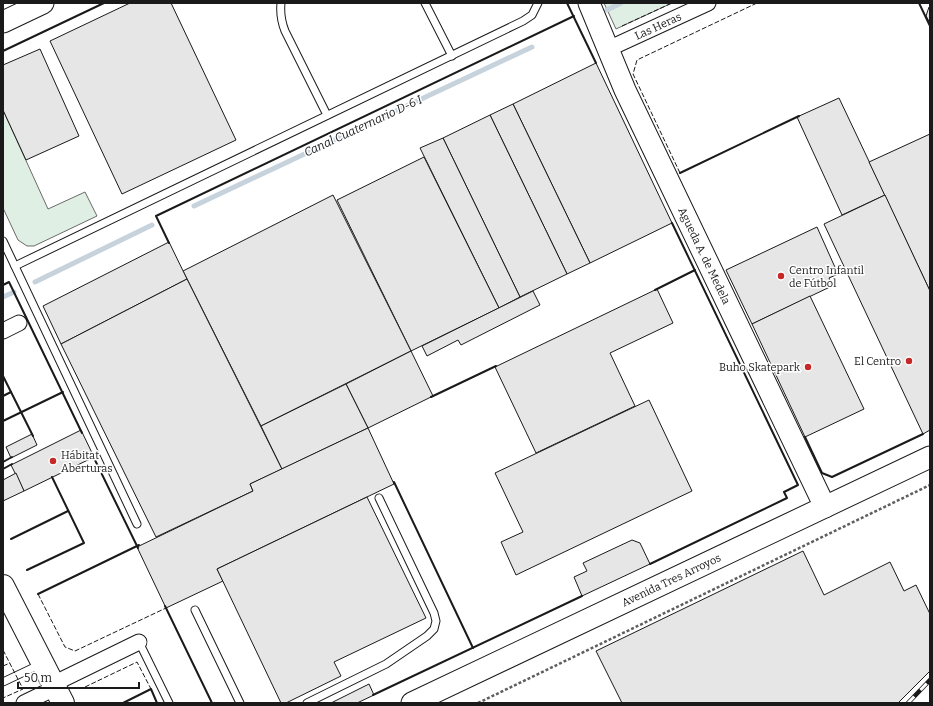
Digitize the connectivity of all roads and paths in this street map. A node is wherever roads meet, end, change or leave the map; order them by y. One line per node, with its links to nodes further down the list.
1 (43, 3): 7 (street)
2 (281, 3): 10 (lane)
3 (426, 3): 9 (lane)
4 (538, 3): 9 (lane)
5 (589, 3): 8 (street, Agueda A. de Medela)
6 (708, 3): 8 (street, Las Heras)
7 (3, 22)
8 (608, 49): 18 (street, Agueda A. de Medela)
9 (452, 56): 10 (lane)
10 (327, 115): 12 (lane)
11 (3, 241): 12 (lane)
12 (15, 266): 19 (lane)
13 (19, 324): 14 (street)
14 (3, 331)
15 (930, 457): 18 (street, Avenida Tres Arroyos)
16 (930, 485): 31 (path)
17 (379, 498): 29 (lane)
18 (824, 507): 30 (street, Avenida Tres Arroyos)
19 (137, 524)
20 (3, 586): 23 (main road)
21 (195, 610): 28 (lane)
22 (139, 642): 25 (street); 27 (lane)
23 (42, 663): 24 (lane); 25 (main road)
24 (3, 682)
25 (57, 692): 26 (street)
26 (24, 703)
27 (169, 703)
28 (240, 703)
29 (307, 703)
30 (412, 703)
31 (478, 703)

